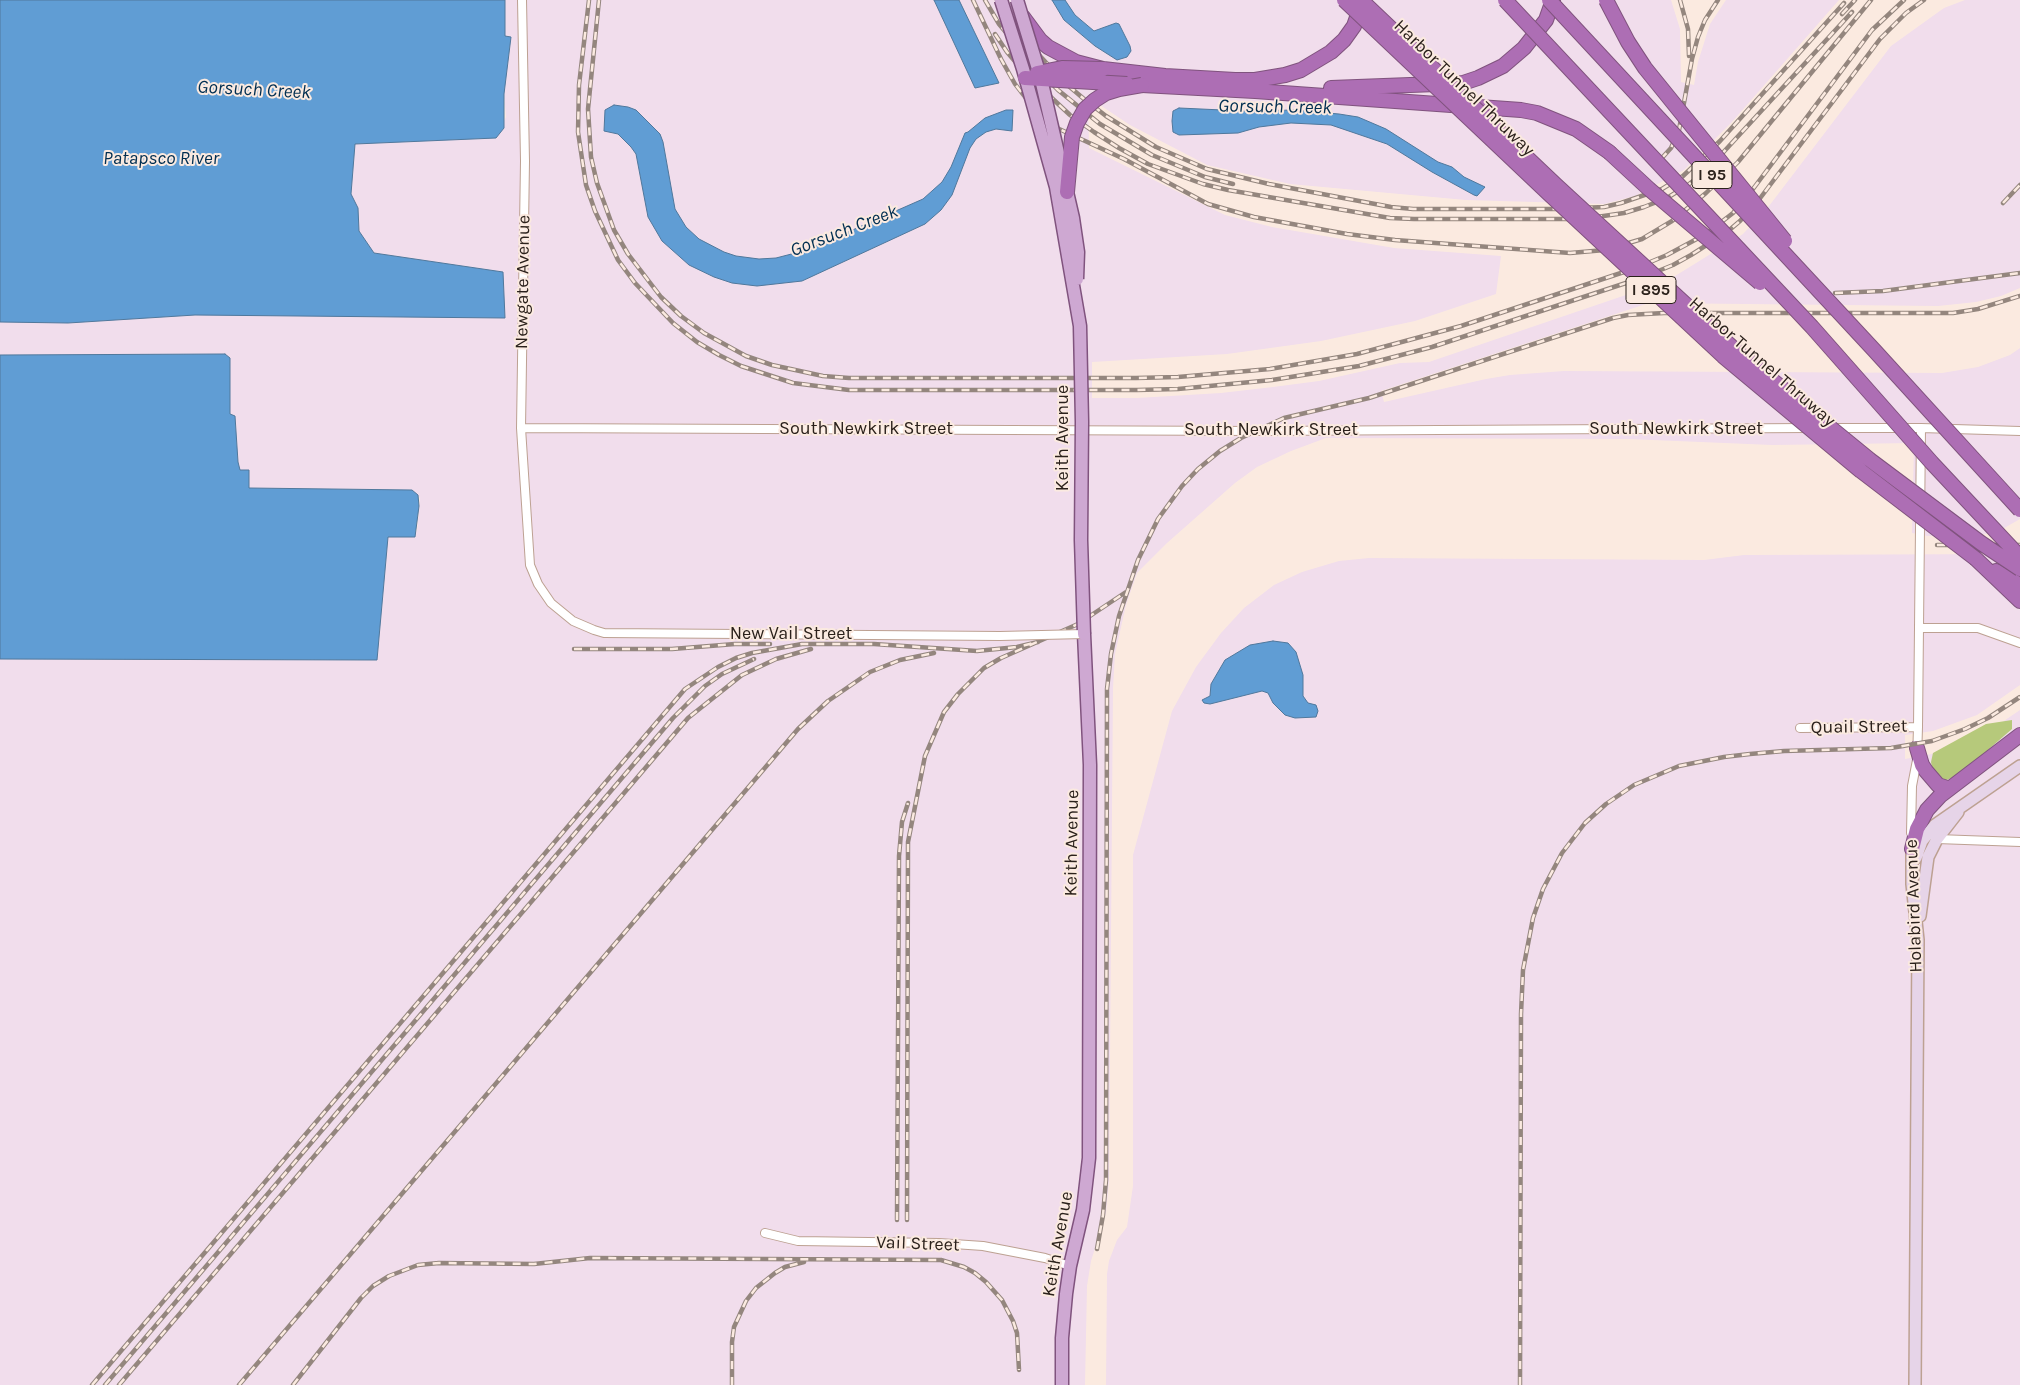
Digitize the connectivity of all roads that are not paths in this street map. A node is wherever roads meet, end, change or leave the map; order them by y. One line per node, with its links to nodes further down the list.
1 (522, 0): 20 (street, Newgate Avenue)
2 (1001, 0): 13 (main road, Keith Avenue, bridge)
3 (1017, 0): 10 (main road, Keith Avenue, bridge)
4 (1344, 0): 26 (highway, Harbor Tunnel Thruway / I 895, bridge)
5 (1362, 0): 11 (highway, bridge); 28 (highway, Harbor Tunnel Thruway / I 895, bridge)
6 (1505, 0): 18 (highway, I 95, bridge)
7 (1549, 0): 19 (highway, I 95, bridge)
8 (1553, 0): 15 (highway, bridge)
9 (1606, 0): 19 (highway, bridge)
10 (1022, 16): 11 (highway, bridge); 12 (main road, Keith Avenue, bridge)
11 (1103, 69): 12 (highway, bridge)
12 (1040, 76): 13 (highway, bridge); 14 (highway, bridge); 16 (main road, Keith Avenue, bridge)
13 (1025, 78): 17 (main road, Keith Avenue, bridge)
14 (1142, 85): 15 (highway); 16 (highway, bridge)
15 (1255, 91): 18 (highway, bridge)
16 (1068, 192): 17 (main road, Keith Avenue, bridge)
17 (1076, 299): 33 (main road, Keith Avenue, bridge)
18 (1812, 327): 25 (highway, I 95, bridge)
19 (1874, 350): 24 (highway, I 95, bridge)
20 (522, 428): 22 (street, South Newkirk Street); 27 (street, Newgate Avenue)
21 (1920, 428): 22 (street, South Newkirk Street); 23 (street, South Newkirk Street); 32 (street, Holabird Avenue)
22 (1079, 431): 30 (street, Keith Avenue)
23 (2020, 431)
24 (2020, 510)
25 (2020, 557)
26 (1976, 559): 29 (highway, Harbor Tunnel Thruway / I 895); 31 (highway)
27 (530, 565): 33 (street, New Vail Street, bridge)
28 (2020, 569)
29 (2020, 585)
30 (1080, 594)
31 (2020, 601)
32 (1920, 628): 34 (street); 35 (street, Holabird Avenue)
33 (1084, 634): 48 (main road, Keith Avenue)
34 (2020, 643)
35 (1918, 727): 36 (street, Quail Street); 38 (street, Holabird Avenue)
36 (1800, 728)
37 (2020, 736): 40 (highway)
38 (1918, 748): 40 (highway); 44 (street, Holabird Avenue)
39 (2020, 766): 41 (main road)
40 (1947, 788): 44 (highway)
41 (1962, 807): 42 (main road); 45 (main road)
42 (1938, 839): 43 (street); 46 (main road)
43 (2020, 842)
44 (1912, 849): 45 (main road, Holabird Avenue)
45 (1912, 884): 46 (main road, Holabird Avenue)
46 (1918, 940): 50 (main road, Holabird Avenue)
47 (765, 1233): 48 (street, Vail Street)
48 (1070, 1266): 49 (main road, Keith Avenue)
49 (1062, 1385)
50 (1916, 1385)

